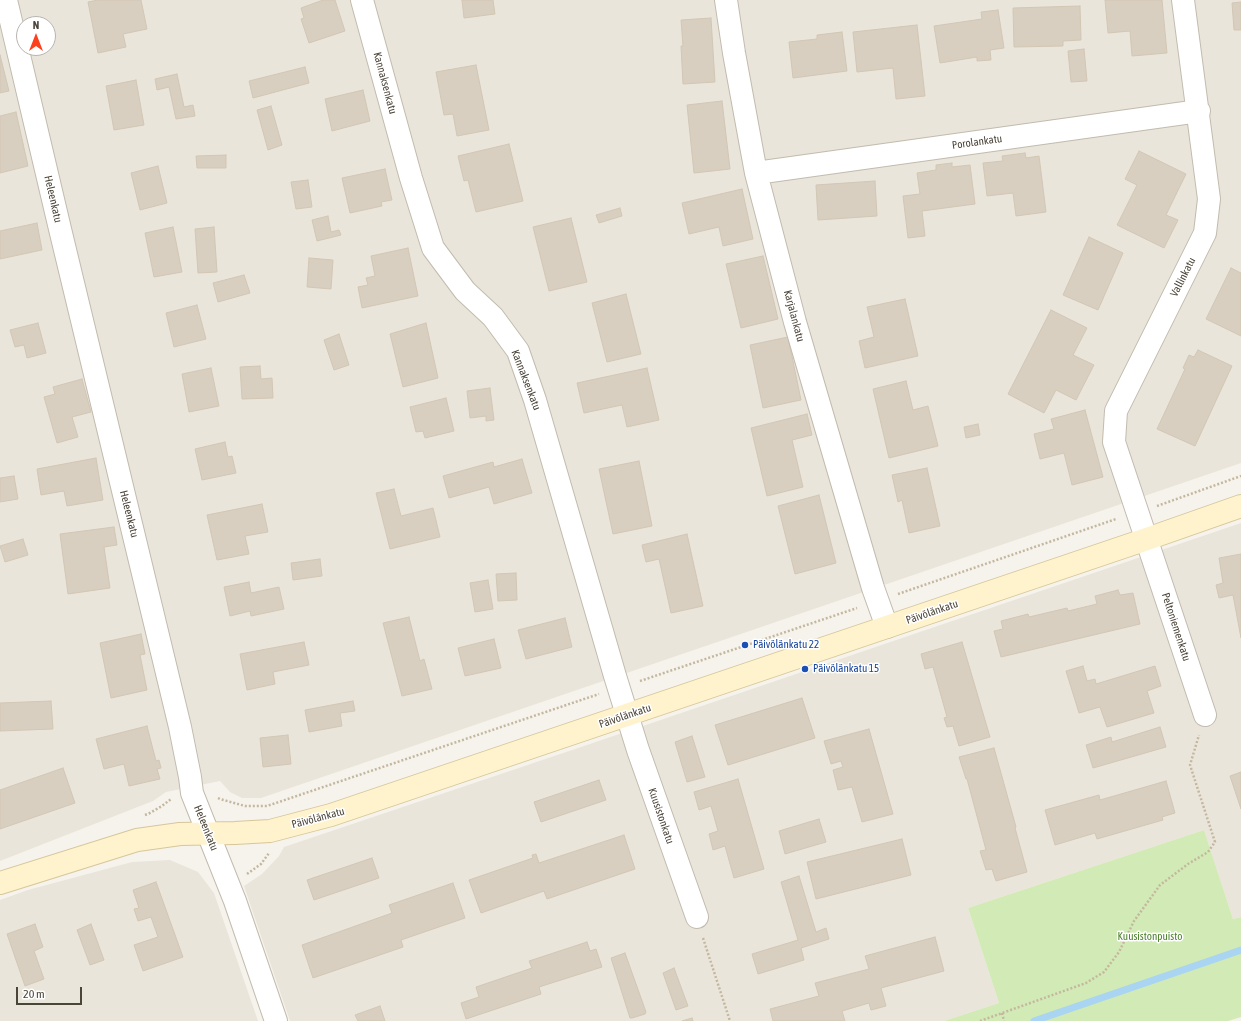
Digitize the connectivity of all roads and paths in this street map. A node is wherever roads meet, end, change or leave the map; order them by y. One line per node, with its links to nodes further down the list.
1 (6, 0): 12 (street, Heleenkatu)
2 (362, 0): 10 (street, Kannaksenkatu)
3 (726, 0): 6 (street, Karjalankatu)
4 (1183, 0): 5 (street, Vallinkatu)
5 (1199, 112): 6 (street, Porolankatu); 8 (street, Vallinkatu)
6 (756, 173): 9 (street, Karjalankatu)
7 (1241, 506): 8 (street, Päivölänkatu)
8 (1147, 539): 9 (street, Päivölänkatu); 11 (street, Peltoniemenkatu)
9 (887, 627): 10 (street, Päivölänkatu)
10 (627, 715): 12 (street, Päivölänkatu); 14 (street, Kuusistonkatu)
11 (1205, 715): 15 (path)
12 (208, 834): 13 (street, Päivölänkatu); 16 (street, Heleenkatu)
13 (0, 883)
14 (697, 917): 17 (path)
15 (1002, 1013): 18 (path); 19 (path)
16 (276, 1021)
17 (730, 1021)
18 (980, 1021)
19 (1004, 1021)

